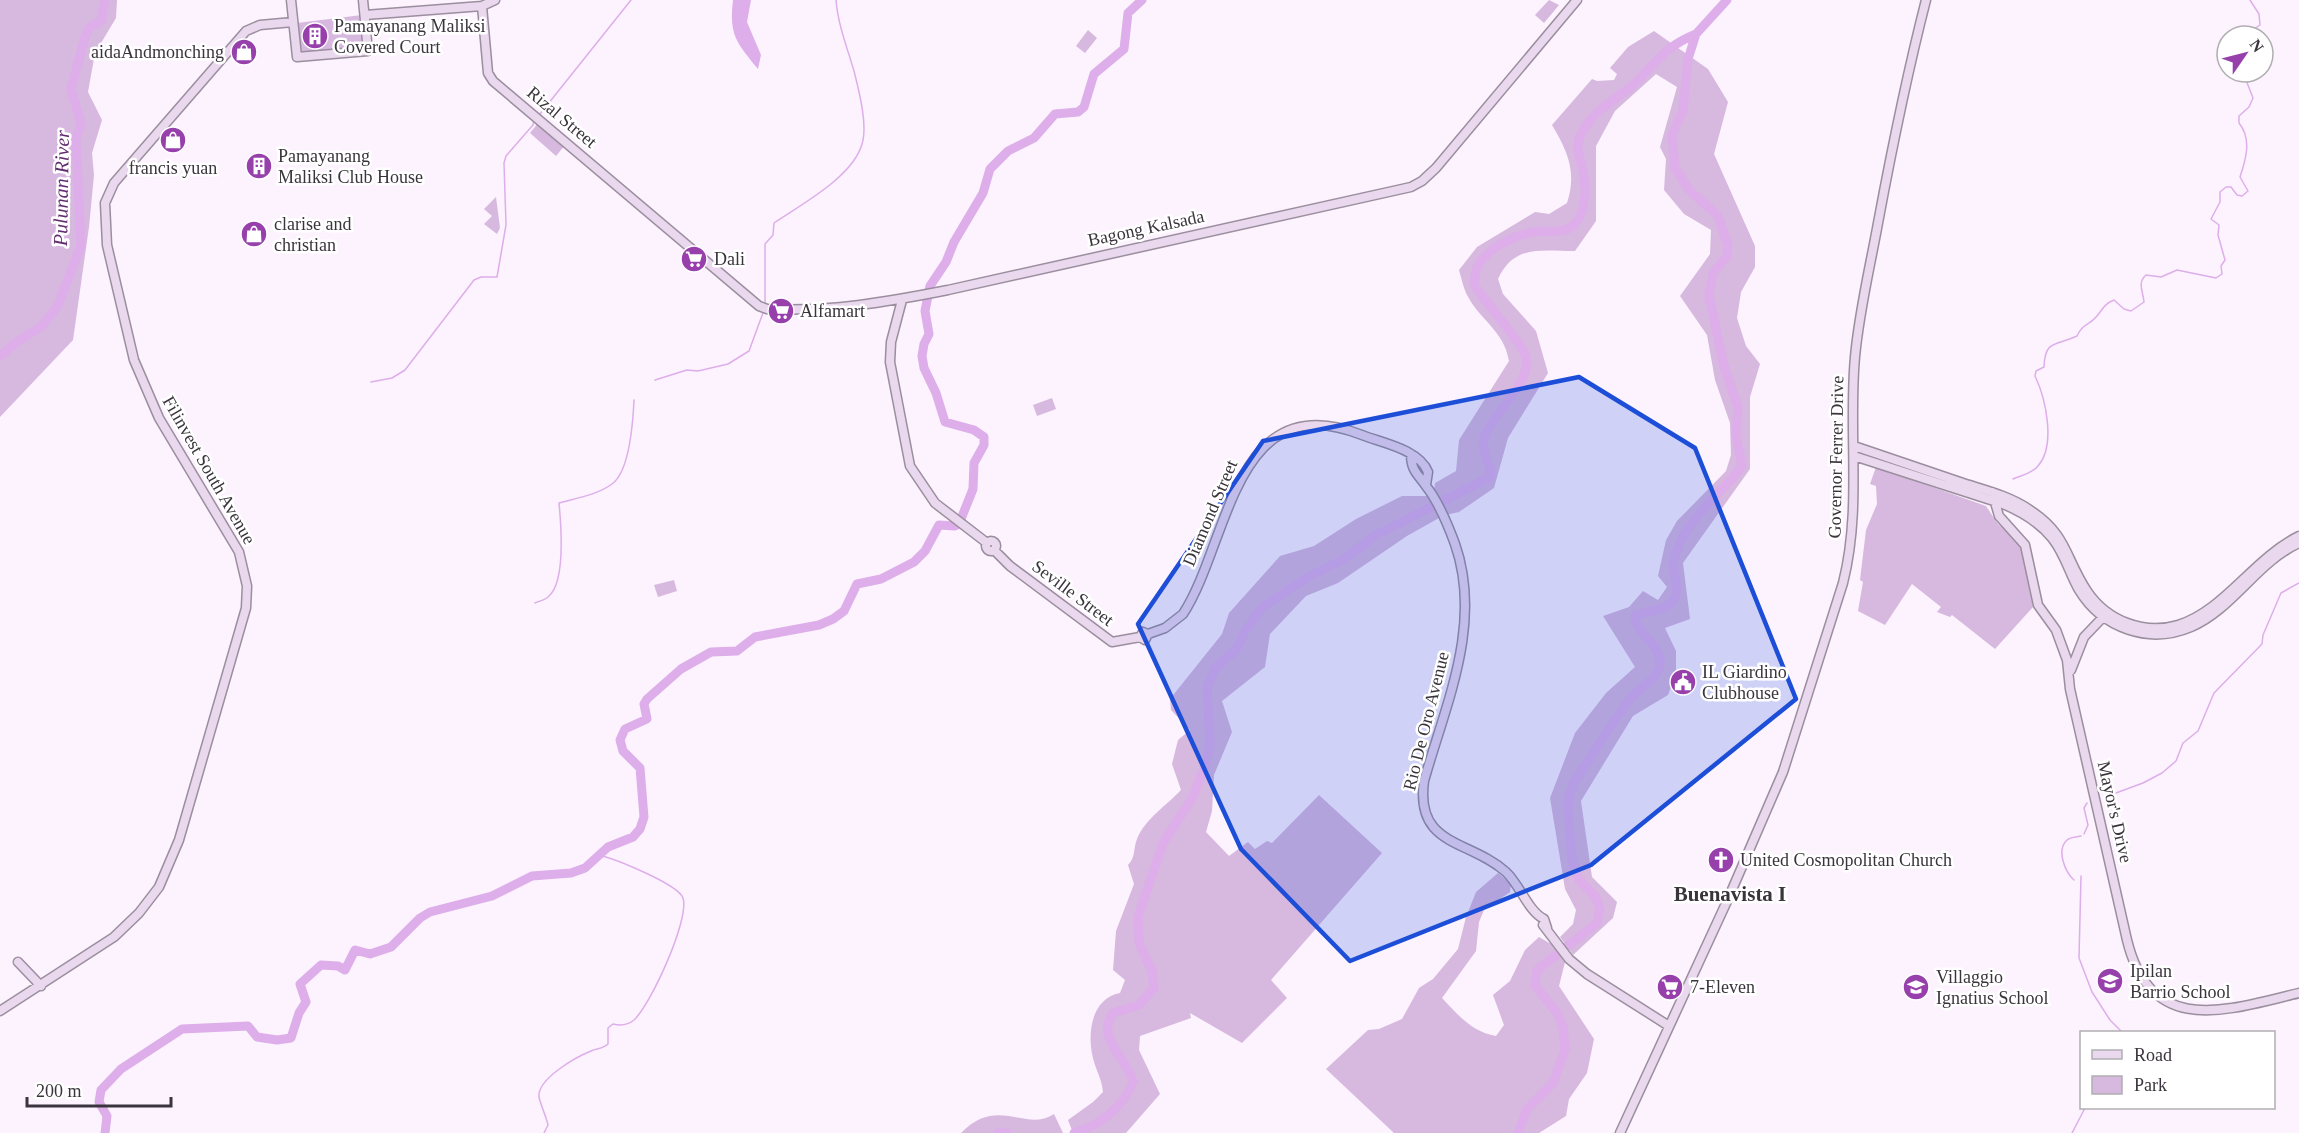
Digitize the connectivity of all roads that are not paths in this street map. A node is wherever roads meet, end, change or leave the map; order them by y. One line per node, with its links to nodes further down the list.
1 (291, 0): 8 (street)
2 (363, 0): 7 (street)
3 (495, 0): 6 (street)
4 (1577, 0): 10 (street, Bagong Kalsada)
5 (1926, 0): 11 (street, Governor Ferrer Drive)
6 (482, 6): 7 (street); 9 (street, Rizal Street)
7 (365, 15): 8 (street)
8 (294, 22): 22 (street, Filinvest South Avenue)
9 (668, 228): 10 (street, Bagong Kalsada)
10 (902, 300): 19 (street, Seville Street)
11 (1854, 451): 14 (street); 15 (street); 25 (street, Governor Ferrer Drive)
12 (1411, 454): 13 (street, Rio De Oro Avenue); 13 (street, Rio De Oro Avenue); 19 (street, Diamond Street)
13 (1426, 485): 25 (street, Rio De Oro Avenue)
14 (1992, 492): 15 (street, Mayor's Drive); 18 (street)
15 (1993, 502): 18 (street); 20 (street, Mayor's Drive)
16 (2299, 536): 18 (street)
17 (2299, 543): 18 (street)
18 (2105, 615): 20 (street)
19 (1144, 635)
20 (2070, 674): 23 (street, Mayor's Drive)
21 (18, 962): 22 (street)
22 (41, 986): 24 (street, Filinvest South Avenue)
23 (2299, 993)
24 (0, 1011)
25 (1670, 1024): 26 (street, Governor Ferrer Drive)
26 (1620, 1133)

